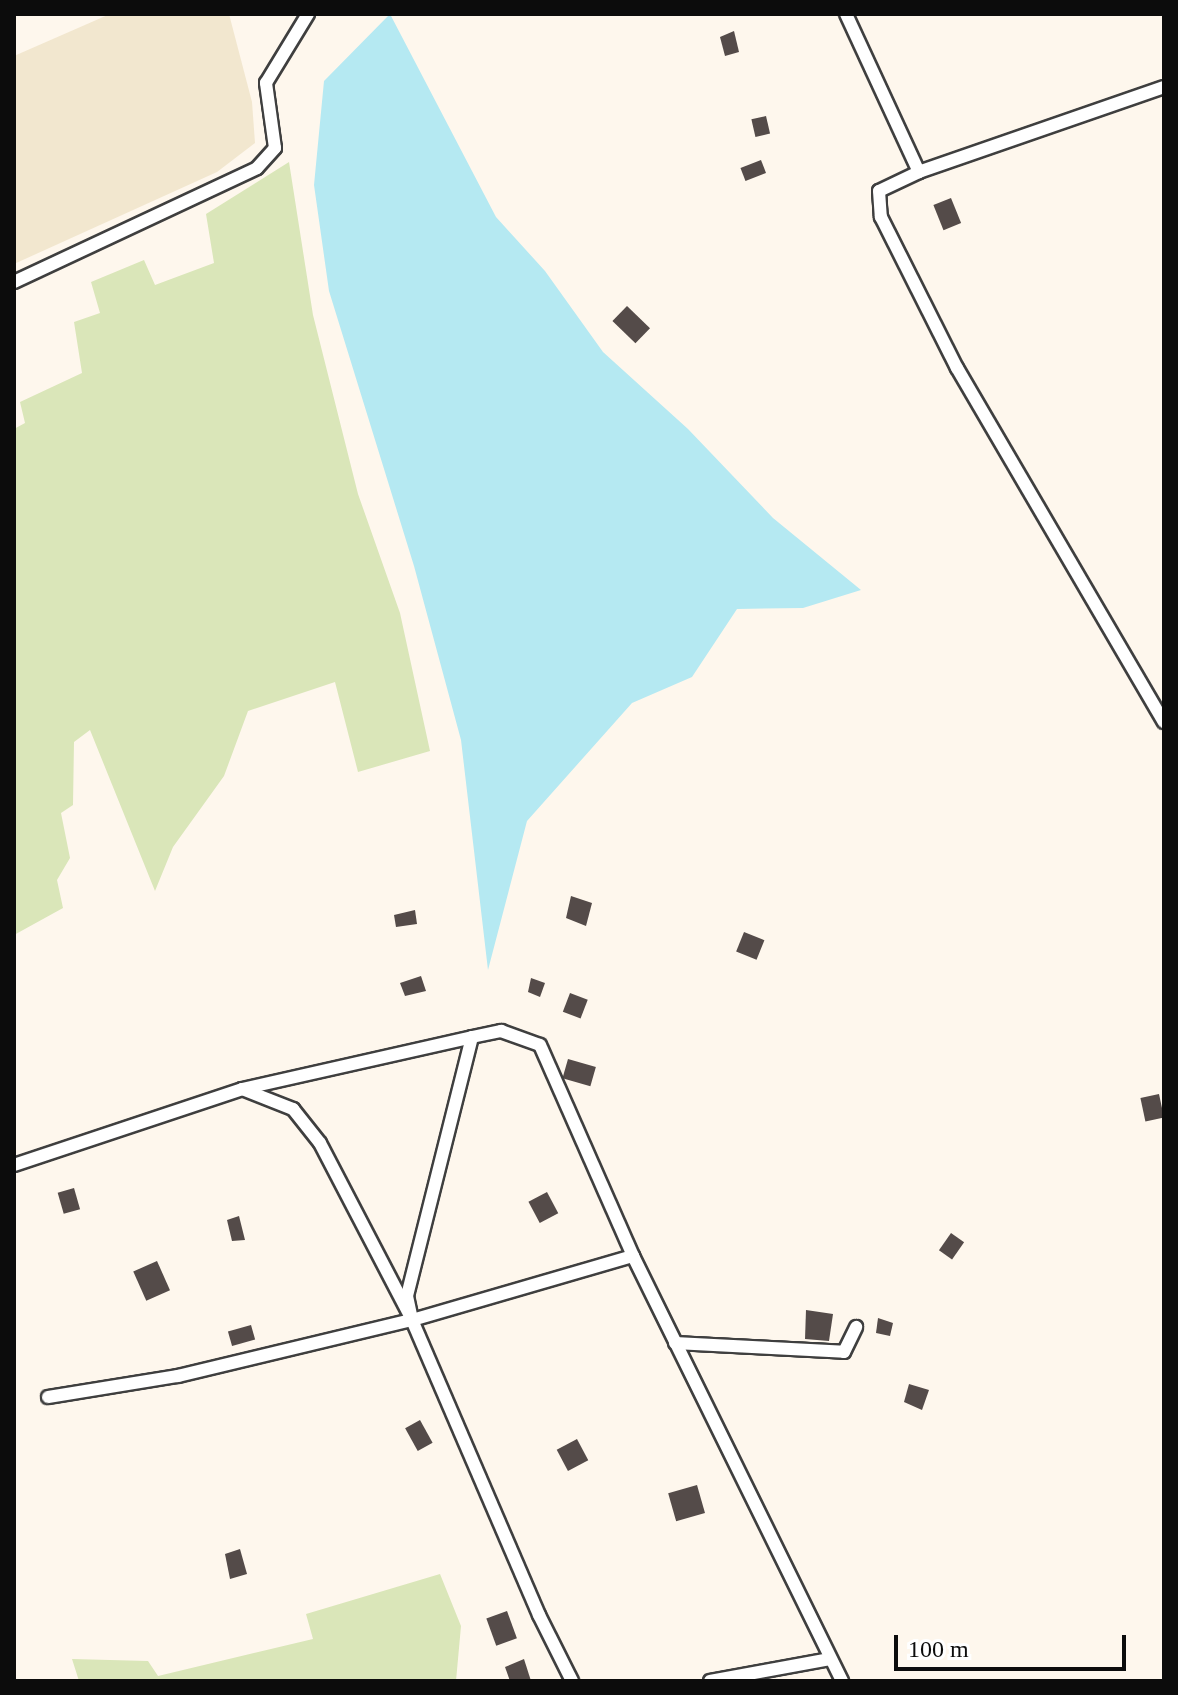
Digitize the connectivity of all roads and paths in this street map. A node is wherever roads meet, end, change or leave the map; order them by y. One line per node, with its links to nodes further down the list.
1 (308, 14): 5 (street)
2 (846, 14): 4 (street)
3 (1164, 87): 4 (street)
4 (919, 172): 6 (street)
5 (14, 282)
6 (1164, 722)
7 (472, 1037): 8 (street); 10 (street); 11 (street)
8 (242, 1089): 9 (street); 11 (street)
9 (14, 1165)
10 (633, 1256): 11 (street); 13 (street)
11 (412, 1320): 14 (street); 16 (street)
12 (856, 1327): 13 (street)
13 (675, 1343): 15 (street)
14 (48, 1397)
15 (830, 1659): 17 (street); 18 (street)
16 (572, 1681)
17 (710, 1681)
18 (842, 1681)

